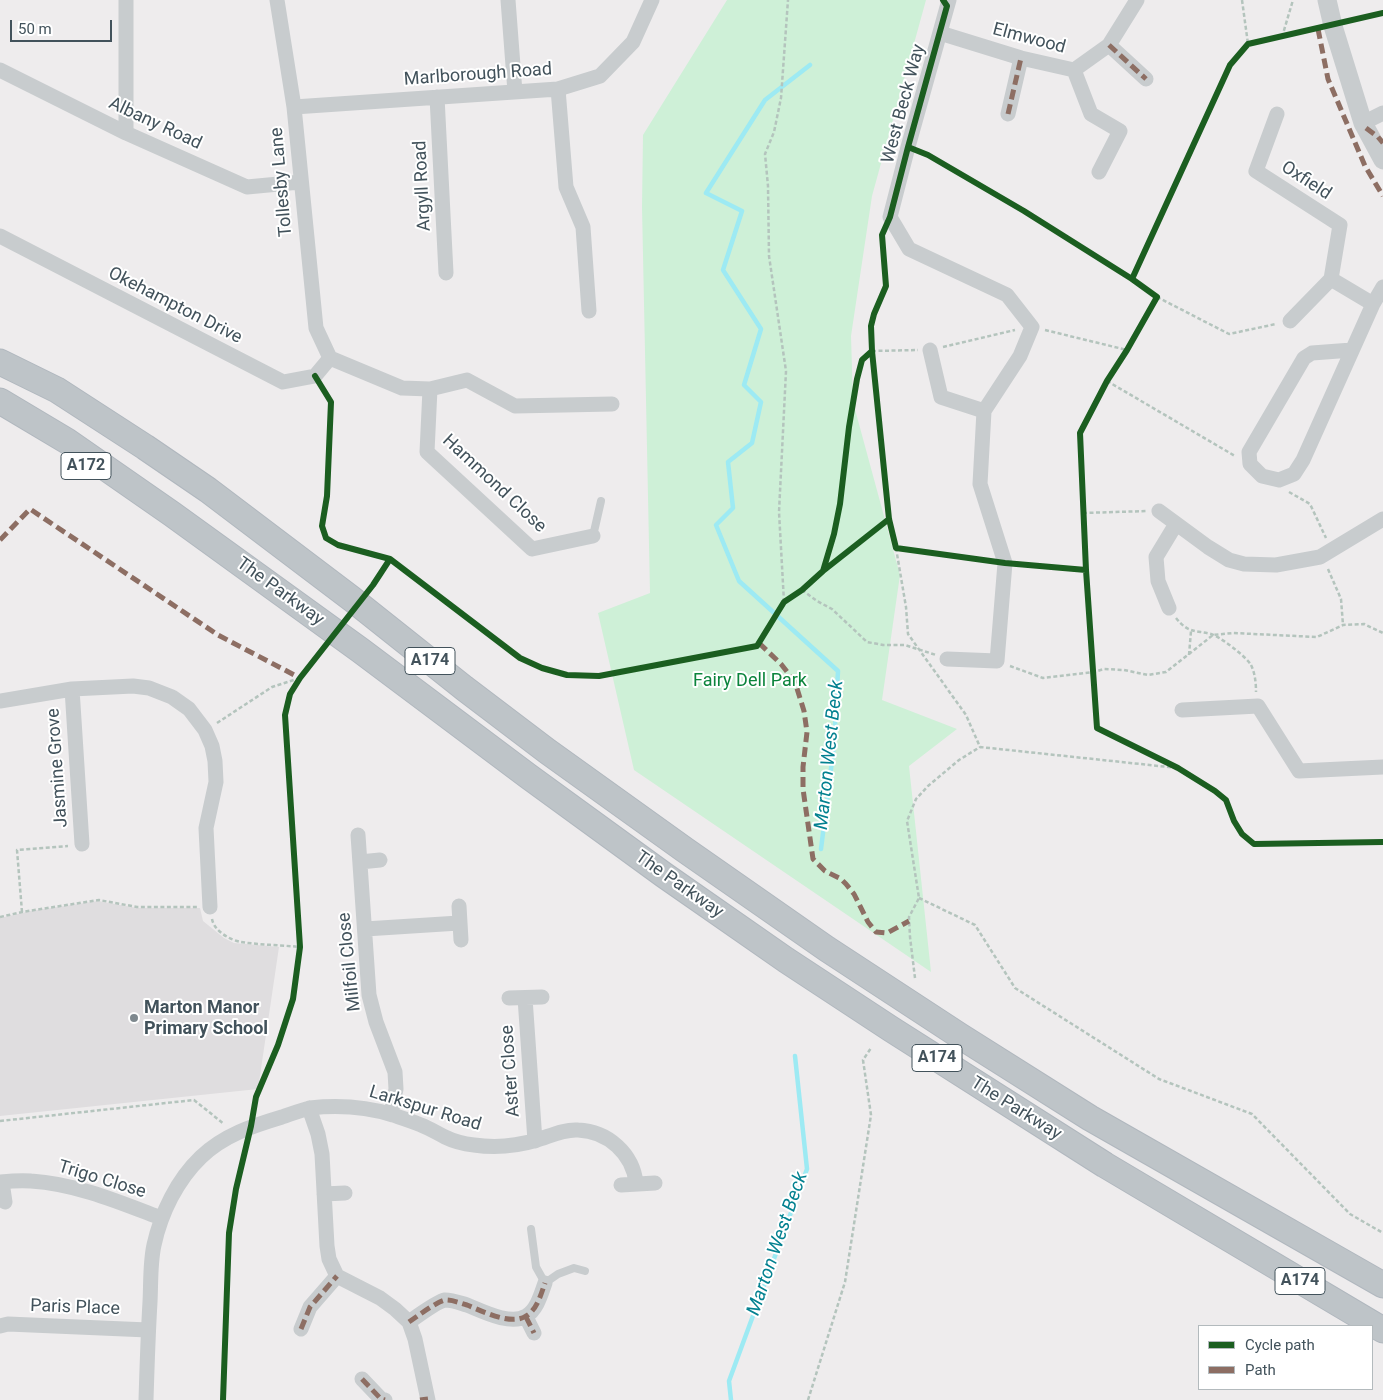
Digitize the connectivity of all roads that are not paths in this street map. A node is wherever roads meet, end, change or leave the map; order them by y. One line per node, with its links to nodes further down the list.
1 (126, 0): 22 (street)
2 (277, 0): 17 (street, Tollesby Lane)
3 (508, 0): 15 (street)
4 (652, 0): 14 (street, Marlborough Road)
5 (949, 0): 8 (street, West Beck Way)
6 (1137, 0): 9 (street, Elmwood)
7 (1327, 0): 21 (street)
8 (940, 33): 10 (street, Elmwood); 42 (street, West Beck Way)
9 (1109, 45): 12 (street, Elmwood); 13 (street)
10 (1021, 58): 12 (street, Elmwood); 19 (street)
11 (0, 70): 22 (street, Albany Road)
12 (1074, 70): 24 (street)
13 (1146, 79)
14 (558, 89): 15 (street, Marlborough Road); 31 (street)
15 (515, 92): 16 (street, Marlborough Road)
16 (437, 97): 17 (street, Marlborough Road); 27 (street, Argyll Road)
17 (294, 107): 25 (street, Tollesby Lane)
18 (1383, 113): 21 (street)
19 (1008, 114)
20 (1277, 114): 28 (street, Oxfield)
21 (1363, 123): 23 (street)
22 (126, 132): 25 (street, Albany Road)
23 (1383, 160)
24 (1099, 172)
25 (300, 182): 36 (street, Tollesby Lane)
26 (0, 236): 36 (street, Okehampton Drive)
27 (446, 273)
28 (1331, 279): 30 (street); 32 (street)
29 (1383, 287): 30 (street)
30 (1373, 304): 34 (street)
31 (589, 311)
32 (1290, 321)
33 (930, 350): 42 (street)
34 (1352, 350): 34 (street)
35 (0, 356): 38 (highway, A174)
36 (330, 358): 39 (street)
37 (0, 362): 38 (highway, The Parkway / A174)
38 (31, 377): 81 (highway, The Parkway / A174)
39 (430, 390): 41 (street); 49 (street, Hammond Close)
40 (0, 402): 46 (highway, The Parkway / A174)
41 (612, 404)
42 (984, 411): 51 (street)
43 (0, 418): 46 (highway, A172)
44 (601, 501): 49 (lane)
45 (1159, 511): 48 (street)
46 (172, 514): 87 (highway, The Parkway / A174)
47 (1383, 519): 48 (street)
48 (1176, 524): 50 (street)
49 (593, 536)
50 (1168, 608)
51 (947, 659)
52 (72, 689): 53 (street); 57 (street, Jasmine Grove); 61 (street)
53 (0, 701)
54 (1182, 710): 55 (street)
55 (1383, 767)
56 (358, 835): 59 (street, Milfoil Close)
57 (82, 844)
58 (380, 860): 59 (street)
59 (360, 862): 63 (street, Milfoil Close)
60 (459, 906): 62 (street)
61 (210, 907)
62 (460, 923): 63 (street); 64 (street)
63 (365, 929): 69 (street, Milfoil Close)
64 (460, 940)
65 (542, 997): 67 (street, Aster Close)
66 (509, 998): 67 (street, Aster Close)
67 (525, 998): 70 (street, Aster Close)
68 (309, 1108): 69 (street, Larkspur Road); 74 (street); 76 (street, Larkspur Road)
69 (391, 1114): 70 (street, Larkspur Road)
70 (535, 1141): 72 (street, Larkspur Road)
71 (1, 1182): 75 (street, Trigo Close); 76 (street, Trigo Close)
72 (655, 1183)
73 (345, 1193): 74 (street)
74 (324, 1194): 79 (street)
75 (5, 1202)
76 (161, 1218): 86 (street, Larkspur Road)
77 (531, 1229): 80 (lane)
78 (585, 1272): 80 (lane)
79 (337, 1276): 83 (street); 85 (street)
80 (545, 1284): 82 (street)
81 (1383, 1285)
82 (526, 1317): 83 (street); 88 (street)
83 (409, 1322): 92 (street)
84 (0, 1326): 86 (street, Paris Place)
85 (301, 1329)
86 (148, 1330): 91 (street, Larkspur Road)
87 (1383, 1330)
88 (534, 1333)
89 (362, 1379): 90 (street)
90 (378, 1398)
91 (146, 1400)
92 (426, 1400)

